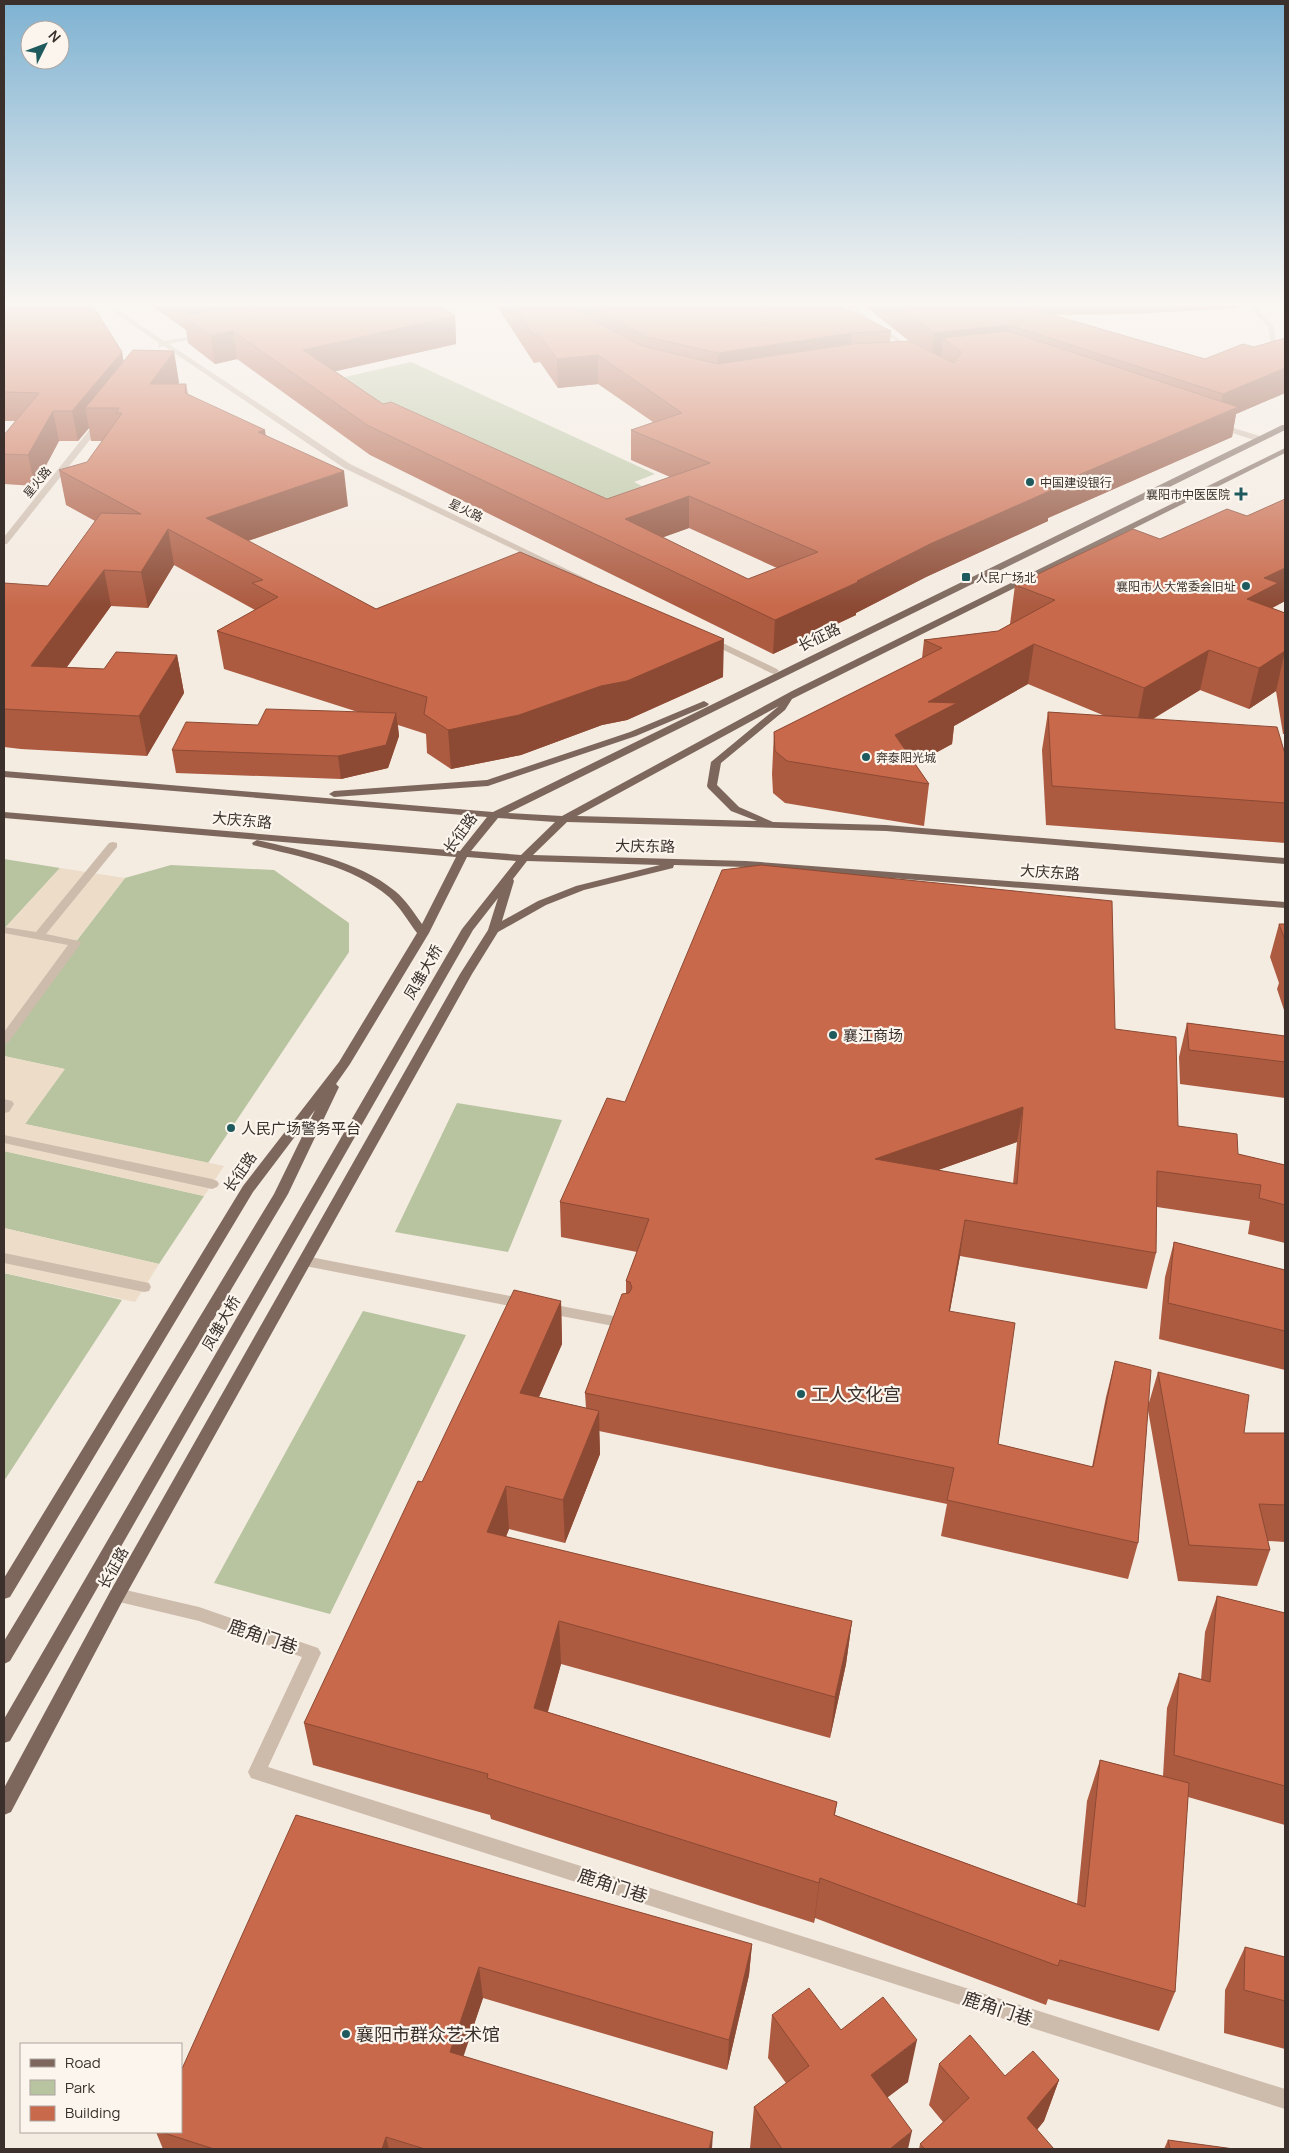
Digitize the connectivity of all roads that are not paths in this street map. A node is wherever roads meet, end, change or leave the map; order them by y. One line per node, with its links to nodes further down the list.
1 (258, 406): 8 (street, 星火路)
2 (108, 412): 7 (street, 星火路)
3 (1212, 423): 5 (street)
4 (1285, 427): 5 (main road, 长征路)
5 (1260, 439): 10 (main road, 长征路)
6 (1285, 450): 12 (main road, 长征路)
7 (4, 542)
8 (596, 586)
9 (700, 636): 11 (street)
10 (858, 638): 11 (main road); 16 (main road, 长征路)
11 (774, 671): 14 (main road)
12 (795, 692): 17 (main road, 长征路); 18 (main road)
13 (4, 774): 14 (main road, 大庆东路)
14 (287, 797): 16 (main road, 大庆东路)
15 (4, 815): 19 (main road, 大庆东路)
16 (495, 815): 17 (main road, 大庆东路); 21 (main road, 长征路)
17 (564, 819): 18 (main road, 大庆东路); 22 (main road, 长征路)
18 (775, 825): 23 (main road, 大庆东路)
19 (216, 833): 21 (main road, 大庆东路); 30 (main road)
20 (113, 846): 31 (street)
21 (463, 854): 22 (main road, 大庆东路); 30 (main road, 长征路)
22 (524, 858): 24 (main road, 大庆东路); 25 (main road, 长征路)
23 (1285, 861)
24 (684, 862): 26 (main road, 大庆东路); 29 (main road)
25 (511, 875): 27 (main road, 长征路); 29 (main road, 长征路)
26 (1285, 905)
27 (468, 929): 45 (main road, 凤雏大桥)
28 (4, 930): 31 (street)
29 (494, 930): 39 (main road, 长征路)
30 (423, 933): 33 (main road, 长征路)
31 (39, 936): 32 (street)
32 (4, 1040)
33 (344, 1064): 42 (main road, 长征路); 44 (main road, 凤雏大桥)
34 (4, 1103): 35 (street)
35 (4, 1109)
36 (4, 1139): 37 (street)
37 (212, 1184)
38 (4, 1258): 40 (street)
39 (305, 1261): 41 (street); 43 (main road, 长征路)
40 (144, 1287)
41 (624, 1323)
42 (4, 1592)
43 (117, 1596): 46 (main road, 长征路); 47 (street, 鹿角门巷)
44 (4, 1656)
45 (4, 1734)
46 (4, 1806)
47 (1285, 2099)

